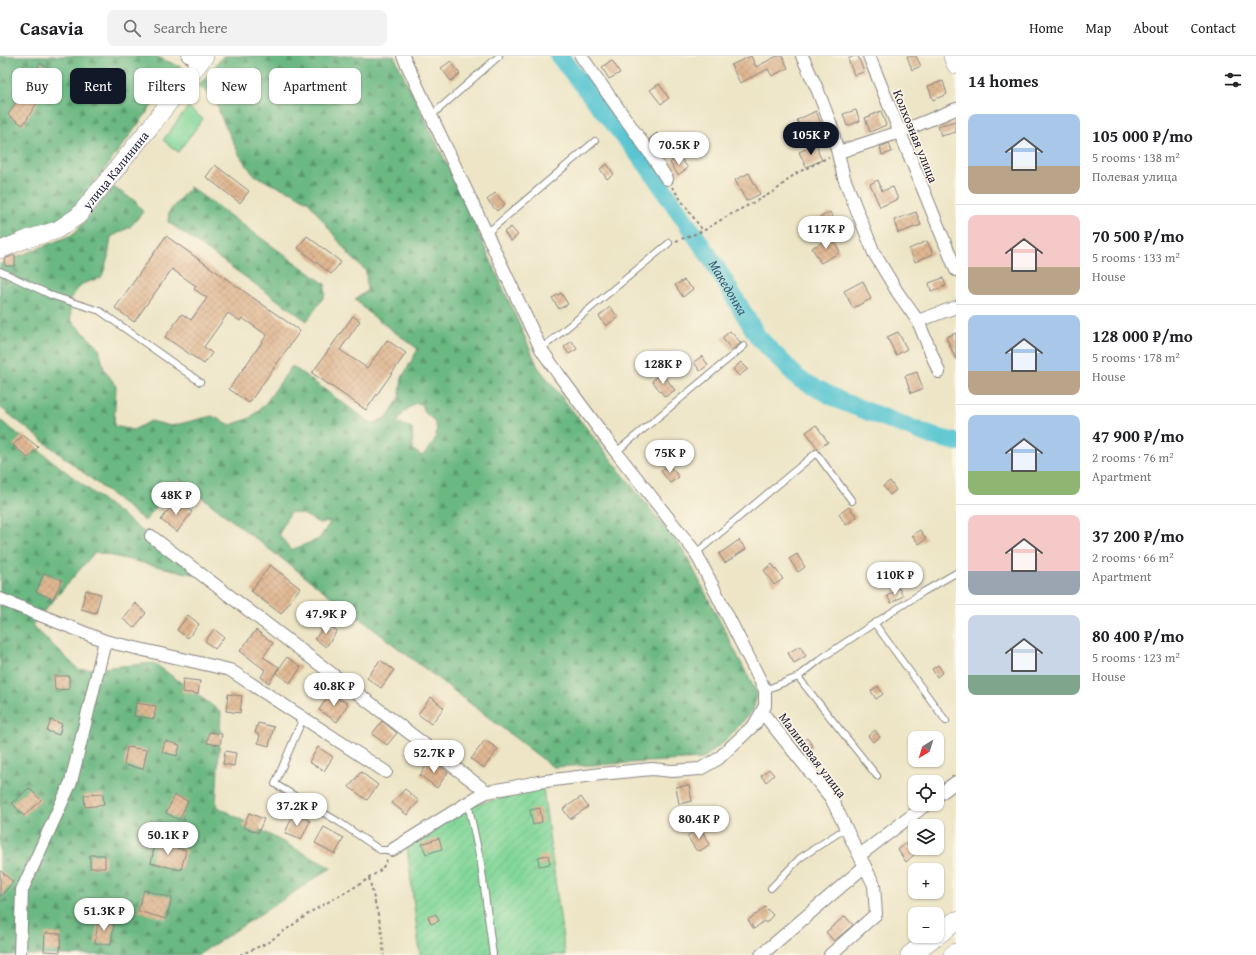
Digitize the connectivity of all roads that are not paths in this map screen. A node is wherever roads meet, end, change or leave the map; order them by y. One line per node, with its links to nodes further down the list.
1 (403, 56): 10 (street)
2 (499, 56): 10 (lane)
3 (582, 56): 14 (street)
4 (802, 56): 13 (street)
5 (869, 56): 11 (street, Колхозная улица)
6 (953, 56): 8 (main road)
7 (198, 58): 17 (main road, улица Калинина)
8 (956, 64)
9 (956, 109): 11 (street)
10 (431, 116): 15 (street)
11 (900, 132): 13 (street); 18 (street, Колхозная улица)
12 (595, 141): 15 (lane)
13 (839, 152): 21 (street)
14 (667, 180)
15 (487, 233): 23 (street)
16 (669, 243): 23 (lane)
17 (0, 250)
18 (956, 270)
19 (0, 271): 25 (lane)
20 (956, 307): 21 (street)
21 (918, 321): 24 (street)
22 (744, 346): 26 (lane)
23 (541, 349): 26 (street)
24 (939, 372)
25 (200, 382)
26 (616, 452): 29 (street)
27 (852, 501): 29 (lane)
28 (151, 536): 43 (street)
29 (696, 553): 35 (street)
30 (956, 573): 32 (lane)
31 (0, 599): 33 (street)
32 (875, 624): 34 (lane); 38 (lane)
33 (105, 641): 37 (street); 54 (street)
34 (798, 676): 35 (lane); 40 (lane)
35 (765, 690): 36 (street)
36 (762, 712): 43 (street); 46 (street, Малиновая улица)
37 (302, 718): 39 (street); 47 (lane)
38 (946, 720)
39 (386, 772)
40 (876, 776)
41 (956, 782): 42 (street)
42 (944, 791)
43 (487, 792): 44 (street)
44 (468, 803): 47 (street); 55 (lane)
45 (919, 811): 48 (street)
46 (846, 828): 48 (street, Малиновая улица); 49 (lane)
47 (392, 850)
48 (863, 861): 56 (street); 57 (street, Малиновая улица)
49 (771, 888)
50 (956, 921): 51 (main road)
51 (944, 929)
52 (926, 943): 58 (main road)
53 (956, 953): 59 (main road)
54 (20, 955)
55 (493, 955)
56 (761, 955)
57 (830, 955)
58 (910, 955)
59 (953, 955)

